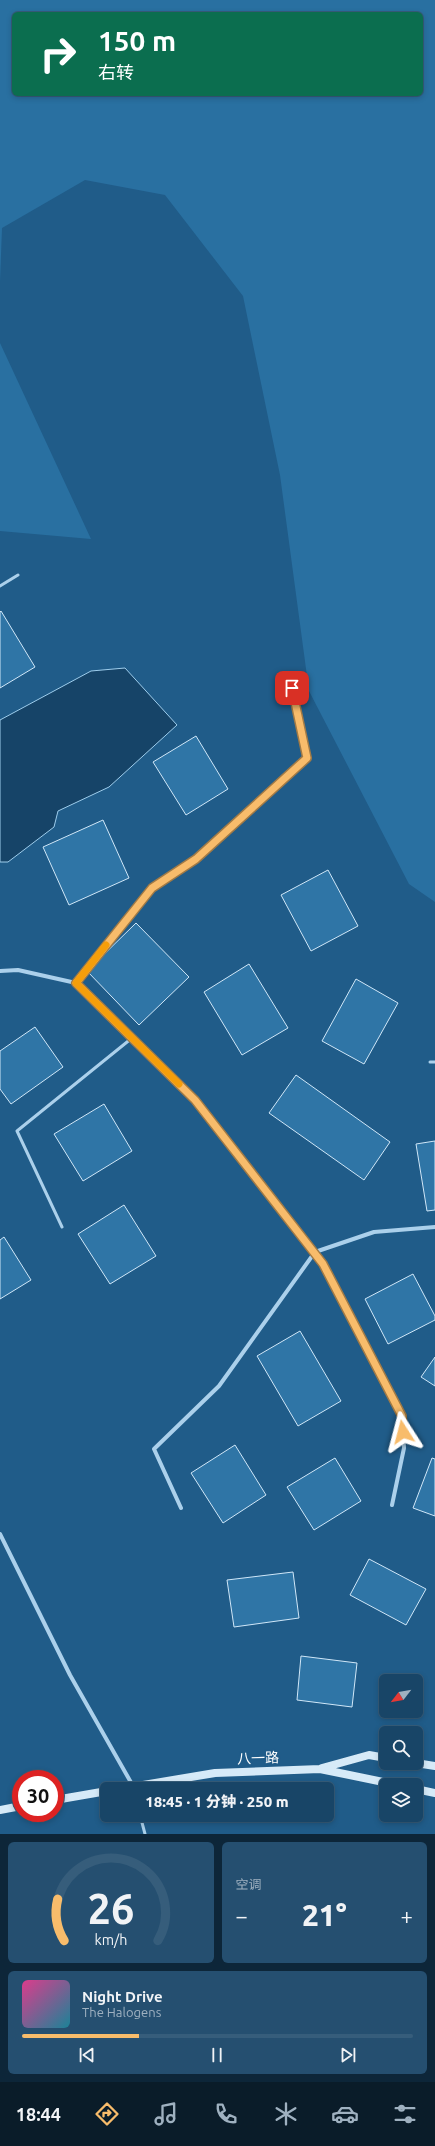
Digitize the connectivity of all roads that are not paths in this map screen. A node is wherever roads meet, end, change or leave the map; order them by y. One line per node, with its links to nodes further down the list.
1 (18, 575): 2 (lane)
2 (0, 586)
3 (292, 688): 5 (lane)
4 (0, 971): 5 (street)
5 (76, 983): 6 (street)
6 (132, 1038): 9 (lane); 11 (street)
7 (430, 1062): 8 (lane)
8 (435, 1062)
9 (62, 1227)
10 (435, 1227): 11 (street)
11 (314, 1252): 12 (street); 13 (street)
12 (392, 1505)
13 (181, 1508)
14 (0, 1534): 20 (street)
15 (379, 1757): 18 (main road)
16 (423, 1764): 17 (main road)
17 (435, 1766)
18 (320, 1769): 19 (main road, 八一路); 21 (main road, 八一路)
19 (379, 1781)
20 (131, 1782)
21 (166, 1782)
22 (423, 1790): 24 (main road)
23 (100, 1792): 25 (main road)
24 (435, 1793)
25 (64, 1798)
26 (12, 1808): 27 (main road)
27 (0, 1810)
28 (142, 1822): 29 (lane)
29 (145, 1834)

